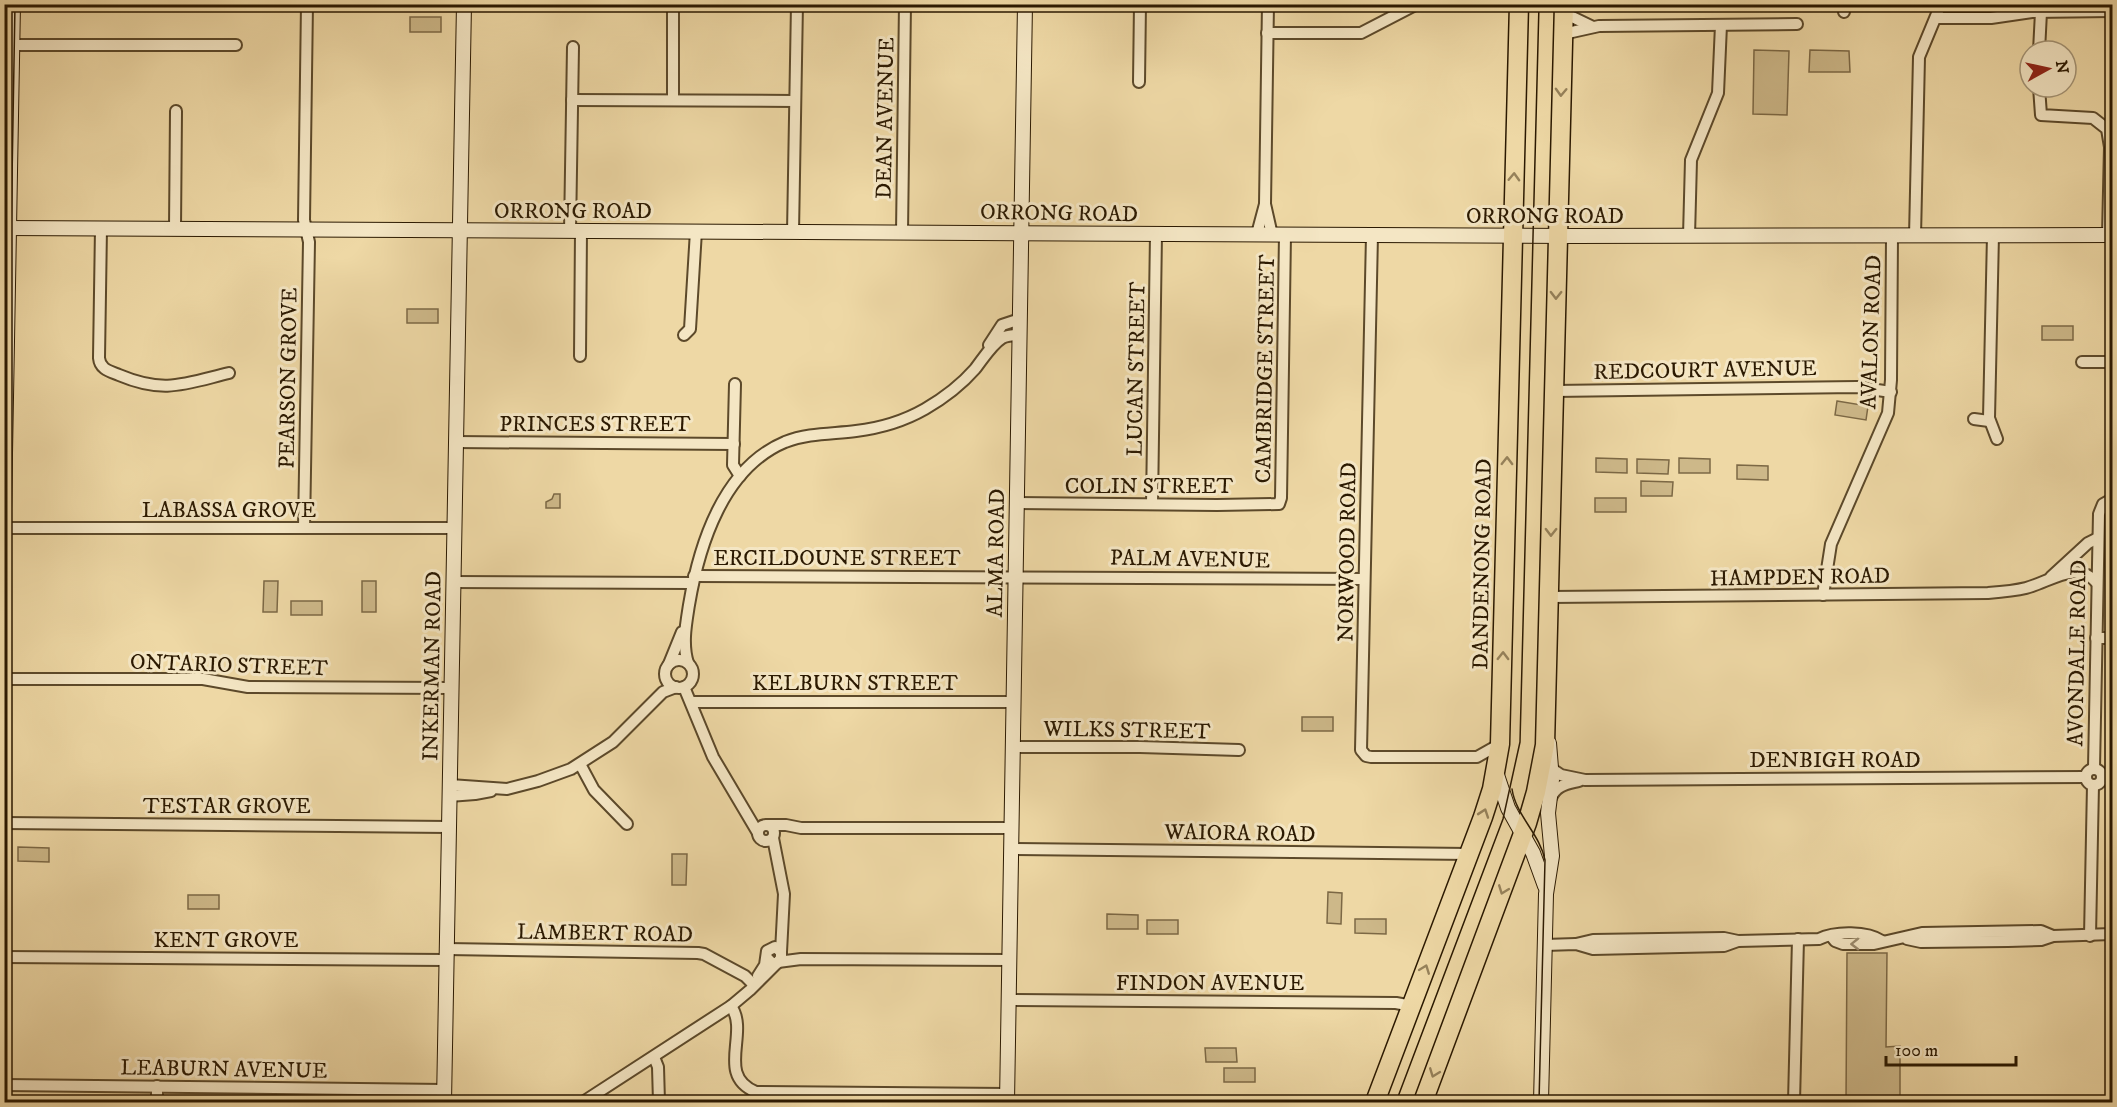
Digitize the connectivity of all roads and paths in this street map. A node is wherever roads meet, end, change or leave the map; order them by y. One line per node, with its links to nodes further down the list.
1 (13, 4): 23 (street)
2 (307, 4): 36 (street, PEARSON GROVE)
3 (464, 4): 37 (street, INKERMAN ROAD)
4 (673, 4): 29 (street)
5 (797, 4): 30 (street)
6 (905, 4): 41 (street, DEAN AVENUE)
7 (1025, 4): 42 (street, ALMA ROAD)
8 (1140, 4): 26 (street)
9 (1268, 4): 20 (street)
10 (1417, 4): 20 (street)
11 (1519, 4): 49 (highway, DANDENONG ROAD, one-way to 11)
12 (1941, 4): 16 (street)
13 (1564, 9): 19 (street); 21 (highway)
14 (2112, 11): 15 (street)
15 (2040, 12): 16 (street); 22 (street)
16 (1937, 18): 53 (street)
17 (1797, 24): 18 (street)
18 (1721, 25): 19 (street); 51 (street)
19 (1593, 27): 21 (street)
20 (1267, 33): 32 (street)
21 (1563, 34): 50 (highway, one-way to 50)
22 (2039, 39)
23 (12, 45): 24 (street); 33 (street)
24 (236, 45)
25 (573, 47): 28 (street)
26 (1139, 82)
27 (2040, 99): 48 (street)
28 (572, 100): 29 (street); 38 (street)
29 (673, 100): 30 (street)
30 (795, 101): 40 (street)
31 (176, 111): 35 (street)
32 (1265, 204): 44 (street); 45 (street, CAMBRIDGE STREET)
33 (7, 228): 34 (street, ORRONG ROAD); 77 (street)
34 (100, 228): 35 (street, ORRONG ROAD); 61 (street)
35 (175, 228): 36 (street, ORRONG ROAD)
36 (307, 229): 37 (street, ORRONG ROAD); 79 (street, PEARSON GROVE)
37 (460, 230): 38 (street, ORRONG ROAD); 70 (street, INKERMAN ROAD)
38 (575, 231): 39 (street, ORRONG ROAD); 57 (street)
39 (696, 231): 40 (street, ORRONG ROAD); 55 (street)
40 (793, 232): 41 (street, ORRONG ROAD)
41 (902, 232): 42 (street, ORRONG ROAD)
42 (1022, 233): 43 (street, ORRONG ROAD); 54 (street, ALMA ROAD)
43 (1156, 234): 44 (street, ORRONG ROAD); 75 (street, LUCAN STREET)
44 (1257, 234): 45 (street, ORRONG ROAD)
45 (1279, 235): 46 (street, ORRONG ROAD); 76 (street, CAMBRIDGE STREET)
46 (1372, 235): 49 (street, ORRONG ROAD); 83 (street, NORWOOD ROAD)
47 (1993, 235): 48 (street, ORRONG ROAD); 53 (street, ORRONG ROAD); 68 (street)
48 (2110, 235)
49 (1513, 236): 50 (street, ORRONG ROAD); 103 (highway, DANDENONG ROAD, one-way to 49)
50 (1557, 236): 51 (street, ORRONG ROAD); 65 (highway, one-way to 65)
51 (1689, 236): 52 (street, ORRONG ROAD)
52 (1892, 236): 53 (street, ORRONG ROAD); 62 (street, AVALON ROAD)
53 (1915, 236)
54 (1020, 319): 56 (street, ALMA ROAD); 58 (street)
55 (684, 335)
56 (1020, 335): 58 (street); 74 (street, ALMA ROAD)
57 (580, 356)
58 (983, 359): 72 (street)
59 (2082, 362): 60 (street)
60 (2112, 362)
61 (229, 373)
62 (1891, 380): 64 (street, REDCOURT AVENUE); 66 (street, AVALON ROAD)
63 (735, 384): 71 (street)
64 (1857, 387): 65 (street, REDCOURT AVENUE); 66 (street, REDCOURT AVENUE)
65 (1554, 391): 89 (highway, one-way to 89)
66 (1891, 392): 88 (street, AVALON ROAD)
67 (1974, 419): 68 (street)
68 (1989, 421): 69 (street)
69 (1997, 439)
70 (456, 442): 71 (street, PRINCES STREET); 80 (street, INKERMAN ROAD)
71 (734, 444): 72 (street)
72 (740, 476): 85 (street)
73 (2112, 499): 81 (street)
74 (1017, 503): 75 (street, COLIN STREET); 82 (street, ALMA ROAD)
75 (1152, 504): 76 (street, COLIN STREET)
76 (1279, 504)
77 (4, 509)
78 (4, 528): 79 (street, LABASSA GROVE)
79 (304, 528): 80 (street, LABASSA GROVE)
80 (454, 528): 86 (street, INKERMAN ROAD)
81 (2098, 537): 84 (street, HAMPDEN ROAD); 87 (street, AVONDALE ROAD)
82 (1016, 577): 83 (street, PALM AVENUE); 85 (street, ERCILDOUNE STREET); 101 (street, ALMA ROAD)
83 (1365, 579): 106 (street, NORWOOD ROAD)
84 (2049, 579): 87 (street, HAMPDEN ROAD); 88 (street, HAMPDEN ROAD)
85 (693, 580): 86 (street, ERCILDOUNE STREET); 90 (street)
86 (453, 582): 98 (street, INKERMAN ROAD)
87 (2097, 583): 91 (street, AVONDALE ROAD)
88 (1827, 595): 89 (street, HAMPDEN ROAD)
89 (1549, 597): 102 (highway)
90 (686, 623): 93 (street); 94 (street)
91 (2096, 638): 92 (street); 110 (street, AVONDALE ROAD)
92 (2112, 638)
93 (688, 663): 94 (street); 95 (street)
94 (667, 669): 97 (street); 99 (street)
95 (693, 677): 97 (street); 100 (street)
96 (4, 679): 98 (street, ONTARIO STREET)
97 (680, 687): 99 (street); 100 (street)
98 (451, 688): 113 (street, INKERMAN ROAD)
99 (654, 700): 107 (street)
100 (693, 702): 101 (street, KELBURN STREET); 119 (street)
101 (1014, 702): 104 (street, ALMA ROAD)
102 (1547, 719): 108 (street); 120 (highway)
103 (1500, 744): 106 (street, NORWOOD ROAD); 109 (highway, DANDENONG ROAD)
104 (1013, 747): 105 (street, WILKS STREET); 118 (street, ALMA ROAD)
105 (1239, 750)
106 (1477, 757): 109 (street)
107 (580, 764): 113 (street); 116 (street)
108 (1552, 769): 111 (street, DENBIGH ROAD); 114 (street)
109 (1496, 770): 120 (street); 122 (highway, DANDENONG ROAD, one-way to 109)
110 (2103, 774): 112 (street)
111 (1586, 780): 112 (street, DENBIGH ROAD); 114 (street, DENBIGH ROAD)
112 (2089, 781): 125 (street)
113 (449, 790): 117 (street, INKERMAN ROAD)
114 (1549, 803): 123 (street)
115 (4, 823): 117 (street, TESTAR GROVE)
116 (627, 824)
117 (448, 827): 128 (street, INKERMAN ROAD)
118 (1012, 828): 119 (street); 121 (street, ALMA ROAD)
119 (767, 833): 129 (street)
120 (1522, 835): 123 (street); 145 (highway, one-way to 145)
121 (1011, 849): 122 (street, WAIORA ROAD); 131 (street, ALMA ROAD)
122 (1469, 854): 135 (highway, DANDENONG ROAD, one-way to 122)
123 (1546, 894): 127 (street)
124 (2112, 934): 125 (street)
125 (2090, 936): 126 (street)
126 (1797, 939): 127 (street); 147 (street)
127 (1545, 945): 146 (street)
128 (446, 955): 130 (street, KENT GROVE); 132 (street, LAMBERT ROAD); 139 (street, INKERMAN ROAD)
129 (776, 956): 131 (street); 132 (street)
130 (4, 957)
131 (1009, 960): 133 (street, ALMA ROAD)
132 (754, 985): 134 (street)
133 (1009, 1000): 135 (street, FINDON AVENUE); 140 (street, ALMA ROAD)
134 (731, 1006): 136 (street); 140 (street)
135 (1412, 1006): 144 (highway, DANDENONG ROAD)
136 (654, 1057): 142 (street); 143 (street)
137 (4, 1085): 138 (street, LEABURN AVENUE)
138 (157, 1086): 139 (street, LEABURN AVENUE); 141 (street)
139 (444, 1096)
140 (1007, 1098)
141 (157, 1102)
142 (583, 1102)
143 (658, 1102)
144 (1375, 1102)
145 (1423, 1102)
146 (1541, 1102)
147 (1794, 1102)

